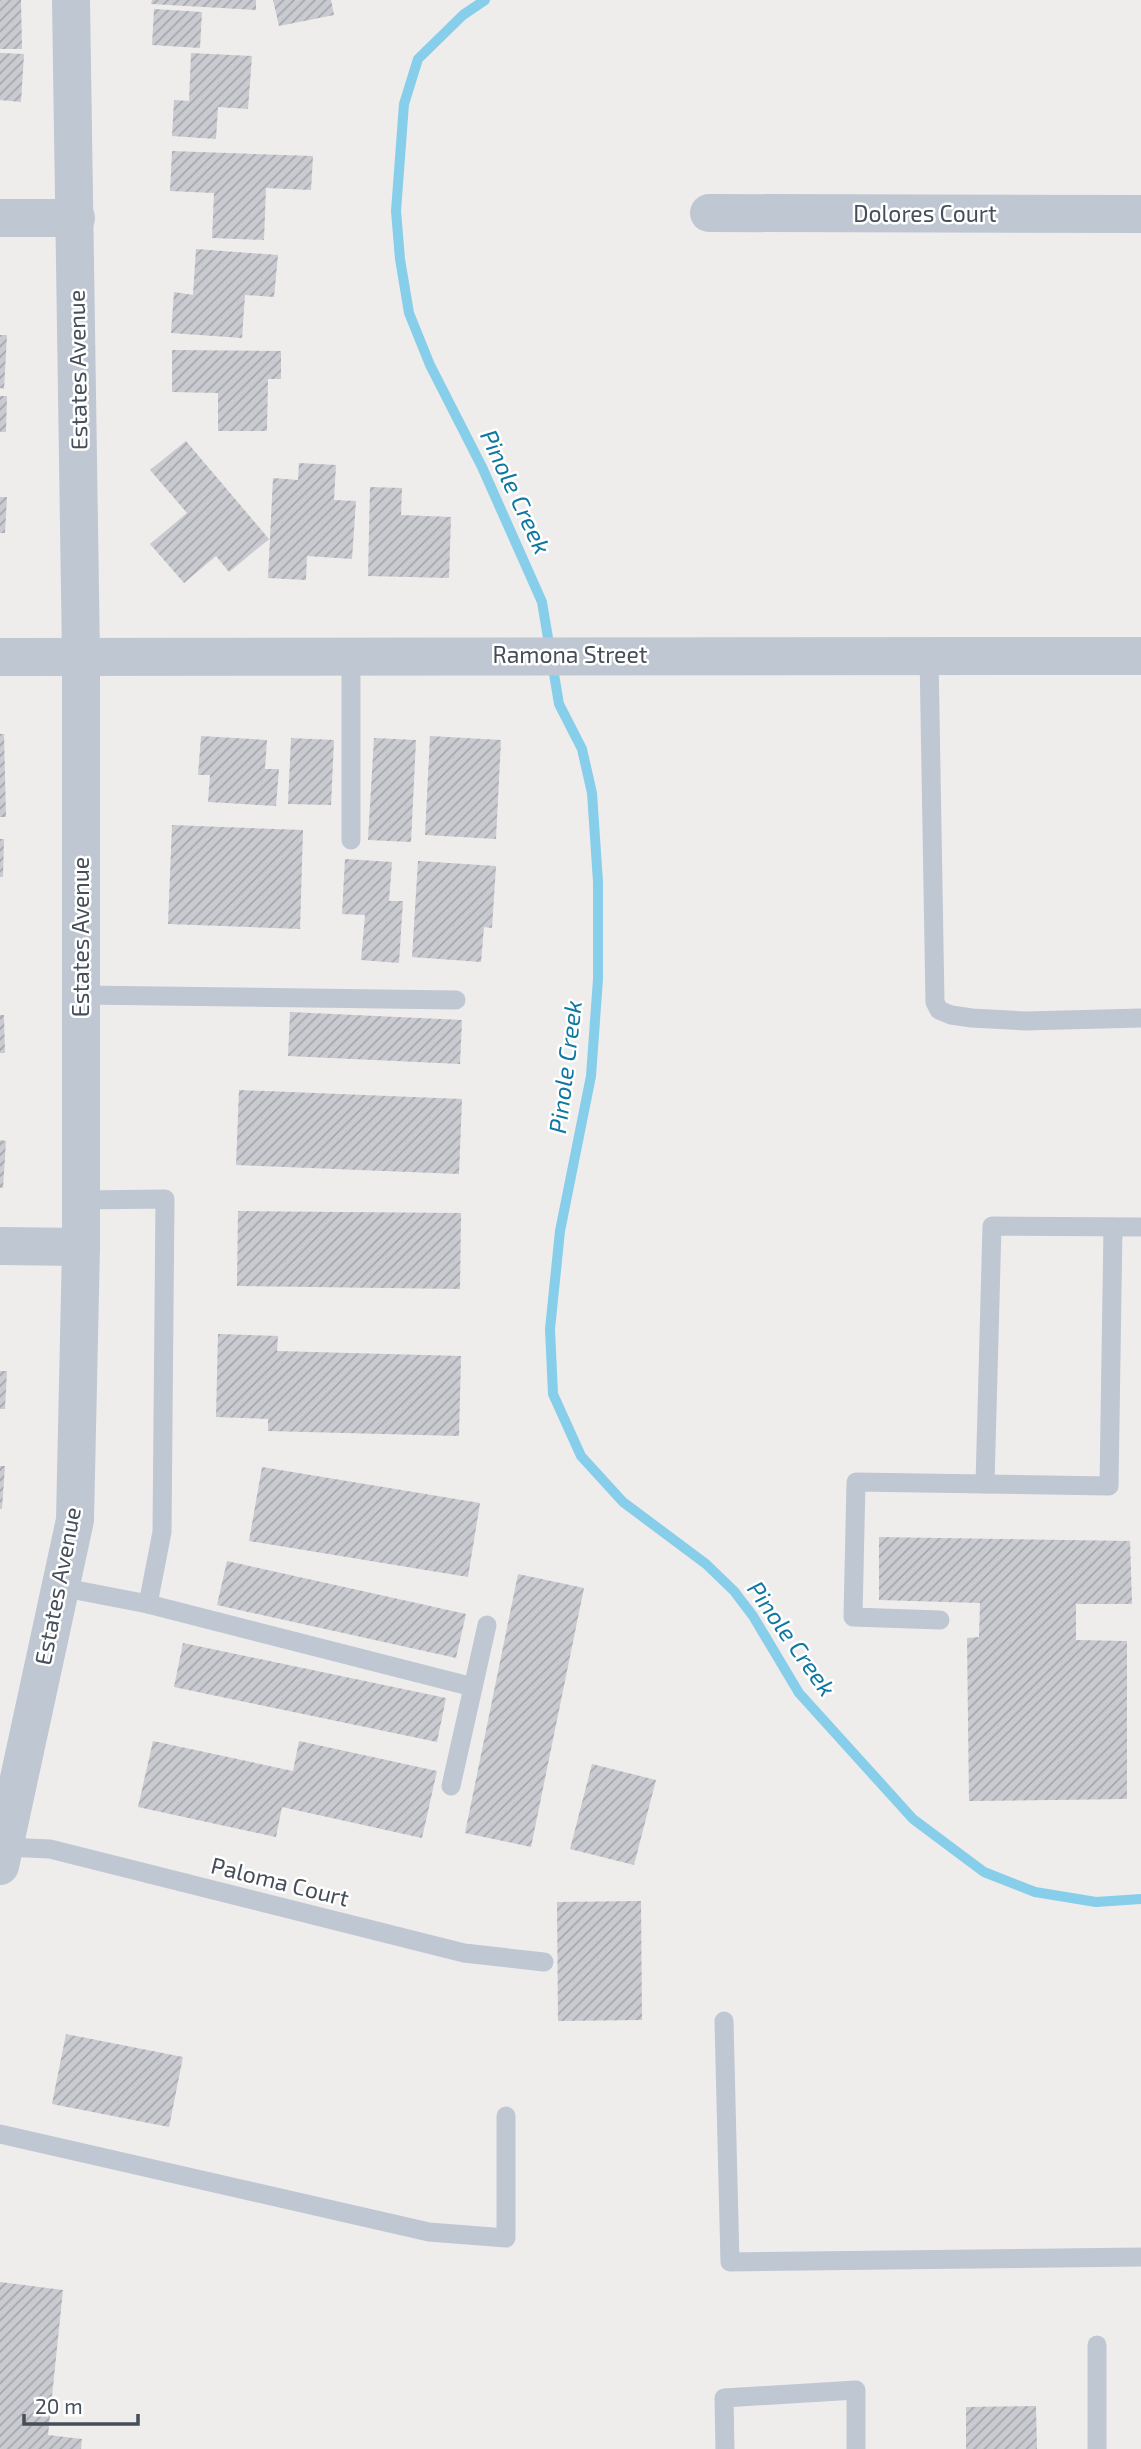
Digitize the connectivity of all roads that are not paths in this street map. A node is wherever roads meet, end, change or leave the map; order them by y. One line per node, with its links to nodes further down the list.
1 (71, 0): 5 (street, Estates Avenue)
2 (709, 213): 3 (street, Dolores Court)
3 (1141, 214)
4 (0, 218): 5 (street)
5 (76, 218): 10 (street, Estates Avenue)
6 (351, 655): 7 (street, Ramona Street); 10 (street, Ramona Street); 11 (lane)
7 (929, 655): 8 (street, Ramona Street); 14 (lane)
8 (1141, 656)
9 (0, 657): 10 (street, Ramona Street)
10 (81, 657): 12 (street, Estates Avenue)
11 (352, 840)
12 (81, 995): 13 (lane); 15 (street, Estates Avenue)
13 (456, 1000)
14 (1141, 1018)
15 (81, 1200): 19 (street, Estates Avenue); 22 (lane)
16 (1113, 1227): 17 (lane); 20 (lane); 20 (lane)
17 (1141, 1227)
18 (0, 1246): 19 (street)
19 (81, 1247): 21 (street, Estates Avenue)
20 (985, 1484): 23 (lane)
21 (60, 1587): 22 (lane); 27 (street, Estates Avenue)
22 (148, 1604): 25 (lane)
23 (940, 1620)
24 (487, 1625): 25 (lane)
25 (473, 1687): 26 (lane)
26 (451, 1786)
27 (1, 1853): 28 (lane, Paloma Court)
28 (544, 1962)
29 (724, 2021): 32 (lane)
30 (506, 2116): 31 (lane)
31 (0, 2134)
32 (1141, 2257)
33 (1097, 2345): 36 (lane)
34 (725, 2449): 35 (lane)
35 (856, 2449)
36 (1097, 2449)

